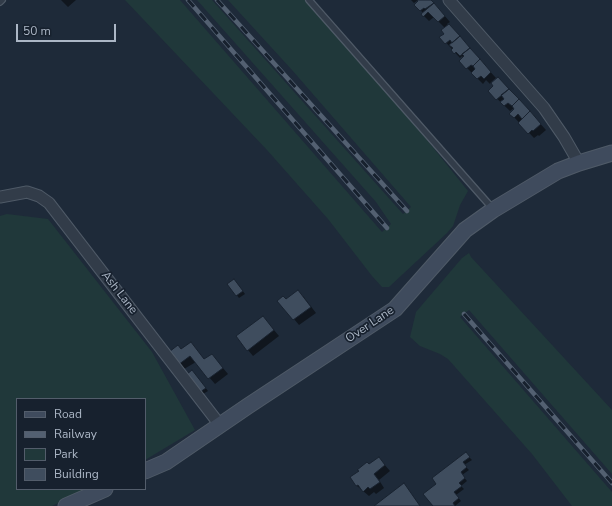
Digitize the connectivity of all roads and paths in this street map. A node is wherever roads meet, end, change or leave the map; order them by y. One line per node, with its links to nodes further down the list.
1 (309, 0): 6 (lane)
2 (449, 0): 4 (street)
3 (612, 152): 4 (street, Over Lane)
4 (579, 163): 6 (street, Over Lane)
5 (0, 197): 7 (street, Ash Lane)
6 (493, 210): 7 (street, Over Lane)
7 (220, 425): 8 (street, Over Lane)
8 (146, 471)
9 (103, 490): 10 (street)
10 (66, 506)

